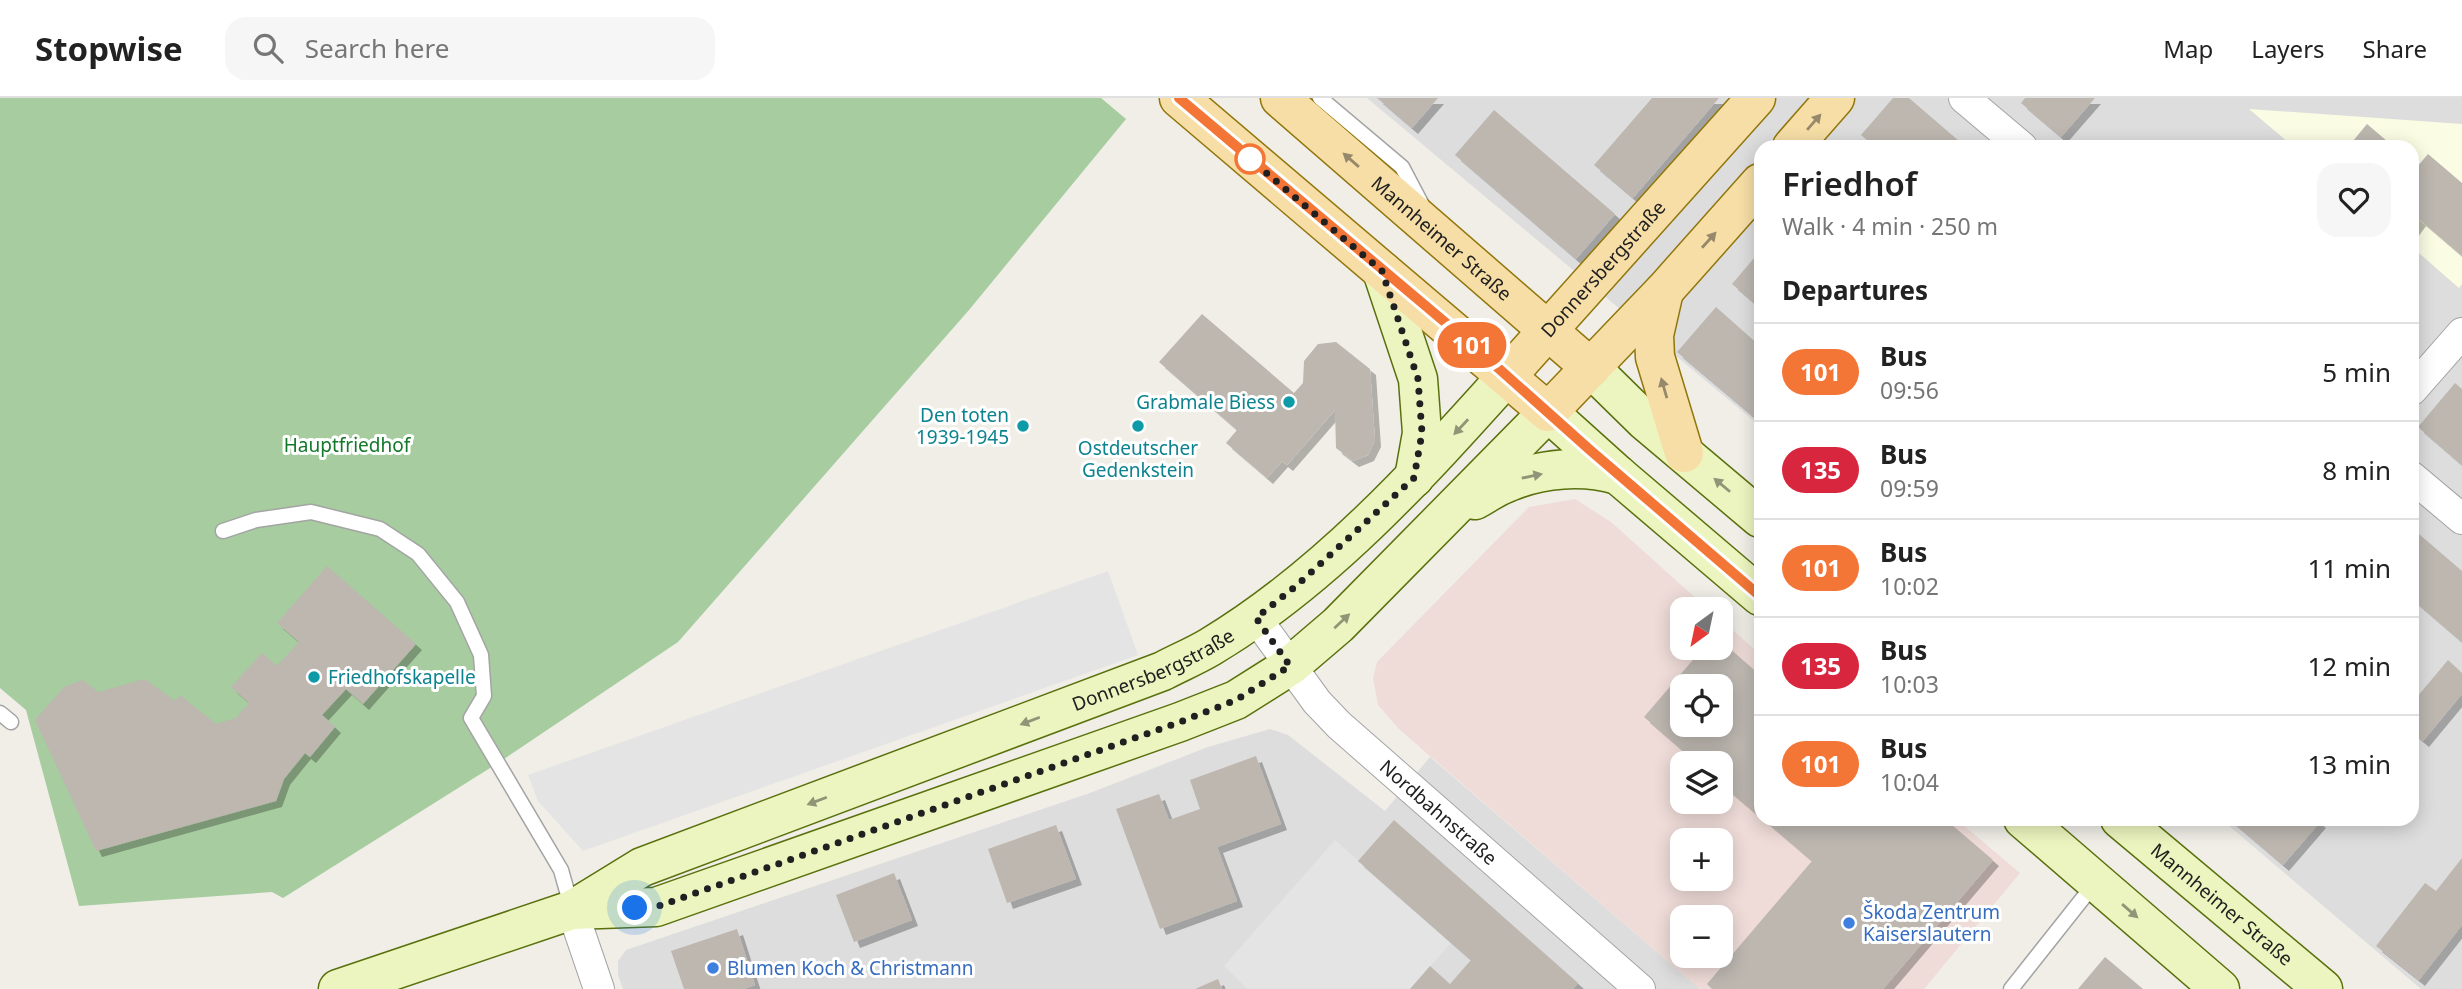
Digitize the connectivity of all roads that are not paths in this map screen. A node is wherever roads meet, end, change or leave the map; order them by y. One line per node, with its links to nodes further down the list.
1 (1179, 98): 11 (main road)
2 (1280, 98): 10 (main road, Mannheimer Straße, one-way to 2)
3 (1320, 98): 10 (lane)
4 (1756, 98): 13 (main road, Donnersbergstraße)
5 (1835, 98): 7 (main road, one-way to 5)
6 (1965, 98): 8 (street)
7 (1798, 140)
8 (2014, 140)
9 (1754, 190): 12 (main road, Donnersbergstraße, one-way to 9)
10 (1439, 237): 13 (main road, Mannheimer Straße)
11 (1382, 271): 16 (main road); 21 (main road)
12 (1664, 290): 15 (main road, Donnersbergstraße); 19 (main road, one-way to 12)
13 (1549, 329): 15 (main road, Mannheimer Straße); 16 (main road, Donnersbergstraße)
14 (2462, 333): 17 (street)
15 (1591, 368): 18 (main road, Donnersbergstraße); 19 (main road, Mannheimer Straße)
16 (1507, 376): 18 (main road); 21 (main road, Donnersbergstraße, one-way to 21)
17 (2419, 382)
18 (1548, 412): 20 (main road); 24 (main road, Donnersbergstraße)
19 (1684, 453): 23 (main road, Mannheimer Straße, one-way to 19)
20 (1618, 475): 24 (main road, one-way to 20); 27 (main road)
21 (1414, 478): 28 (main road, Donnersbergstraße)
22 (2419, 483): 25 (street)
23 (1754, 512)
24 (1448, 515): 29 (main road, Donnersbergstraße, one-way to 24)
25 (2462, 519)
26 (223, 531): 33 (lane)
27 (1754, 591)
28 (1256, 618): 29 (street, Nordbahnstraße); 33 (main road, Donnersbergstraße, one-way to 33)
29 (1290, 666): 33 (main road, Donnersbergstraße); 36 (street, Nordbahnstraße)
30 (2031, 826): 32 (main road)
31 (2128, 826): 39 (main road, Mannheimer Straße)
32 (2096, 882): 37 (lane); 38 (main road, one-way to 38)
33 (572, 910): 34 (main road, Donnersbergstraße); 35 (street)
34 (338, 989)
35 (599, 989)
36 (1640, 989)
37 (2011, 989)
38 (2221, 989)
39 (2323, 989)

